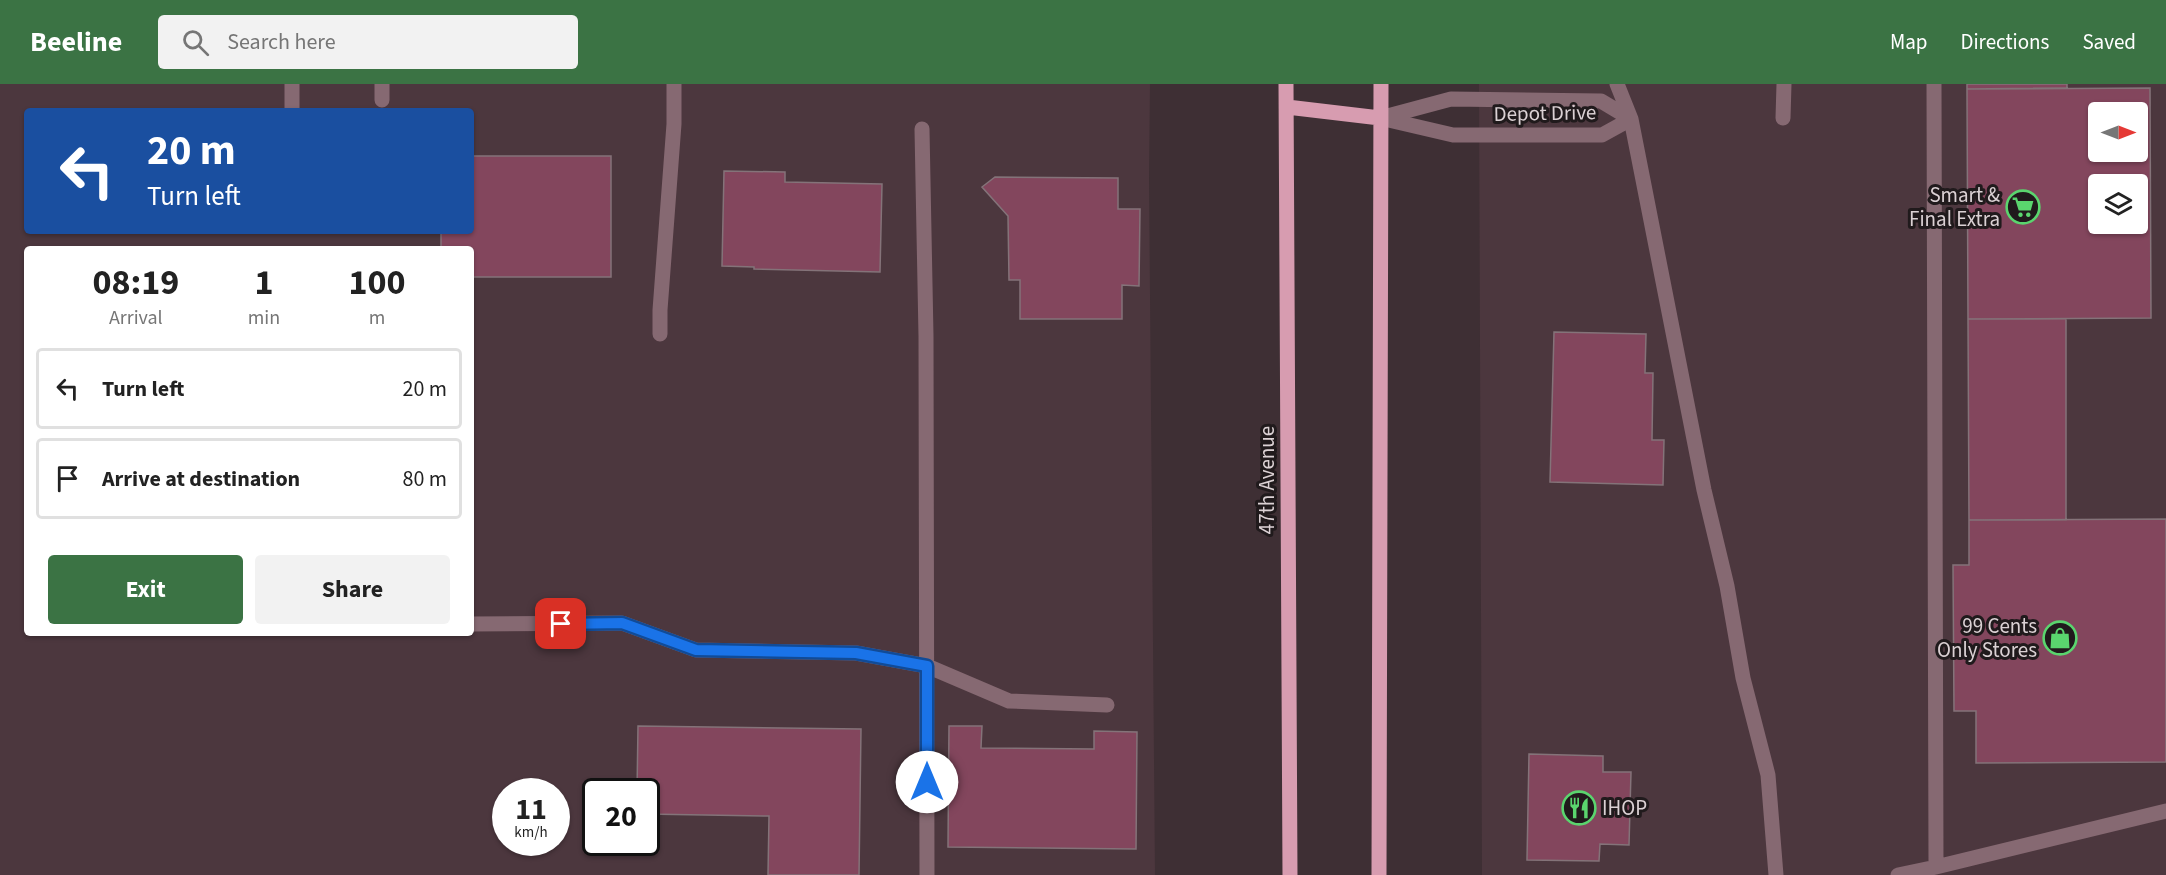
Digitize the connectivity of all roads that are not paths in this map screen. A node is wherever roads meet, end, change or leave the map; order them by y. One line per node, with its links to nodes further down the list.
1 (292, 84): 11 (lane)
2 (382, 84): 9 (lane)
3 (674, 84): 16 (lane)
4 (1286, 84): 10 (main road, 47th Avenue)
5 (1381, 84): 12 (main road)
6 (1617, 84): 14 (lane)
7 (1784, 84): 13 (lane)
8 (1934, 84): 21 (lane)
9 (382, 100)
10 (1287, 107): 12 (main road); 23 (main road, 47th Avenue)
11 (292, 108)
12 (1380, 118): 14 (lane, Depot Drive); 14 (lane, Depot Drive); 24 (main road)
13 (1784, 118)
14 (1631, 119): 25 (lane)
15 (922, 129): 18 (lane)
16 (660, 334)
17 (474, 624): 18 (lane)
18 (927, 666): 19 (lane); 22 (lane)
19 (1107, 705)
20 (2166, 811): 21 (lane)
21 (1936, 867): 26 (lane)
22 (927, 875)
23 (1290, 875)
24 (1378, 875)
25 (1776, 875)
26 (1898, 875)

